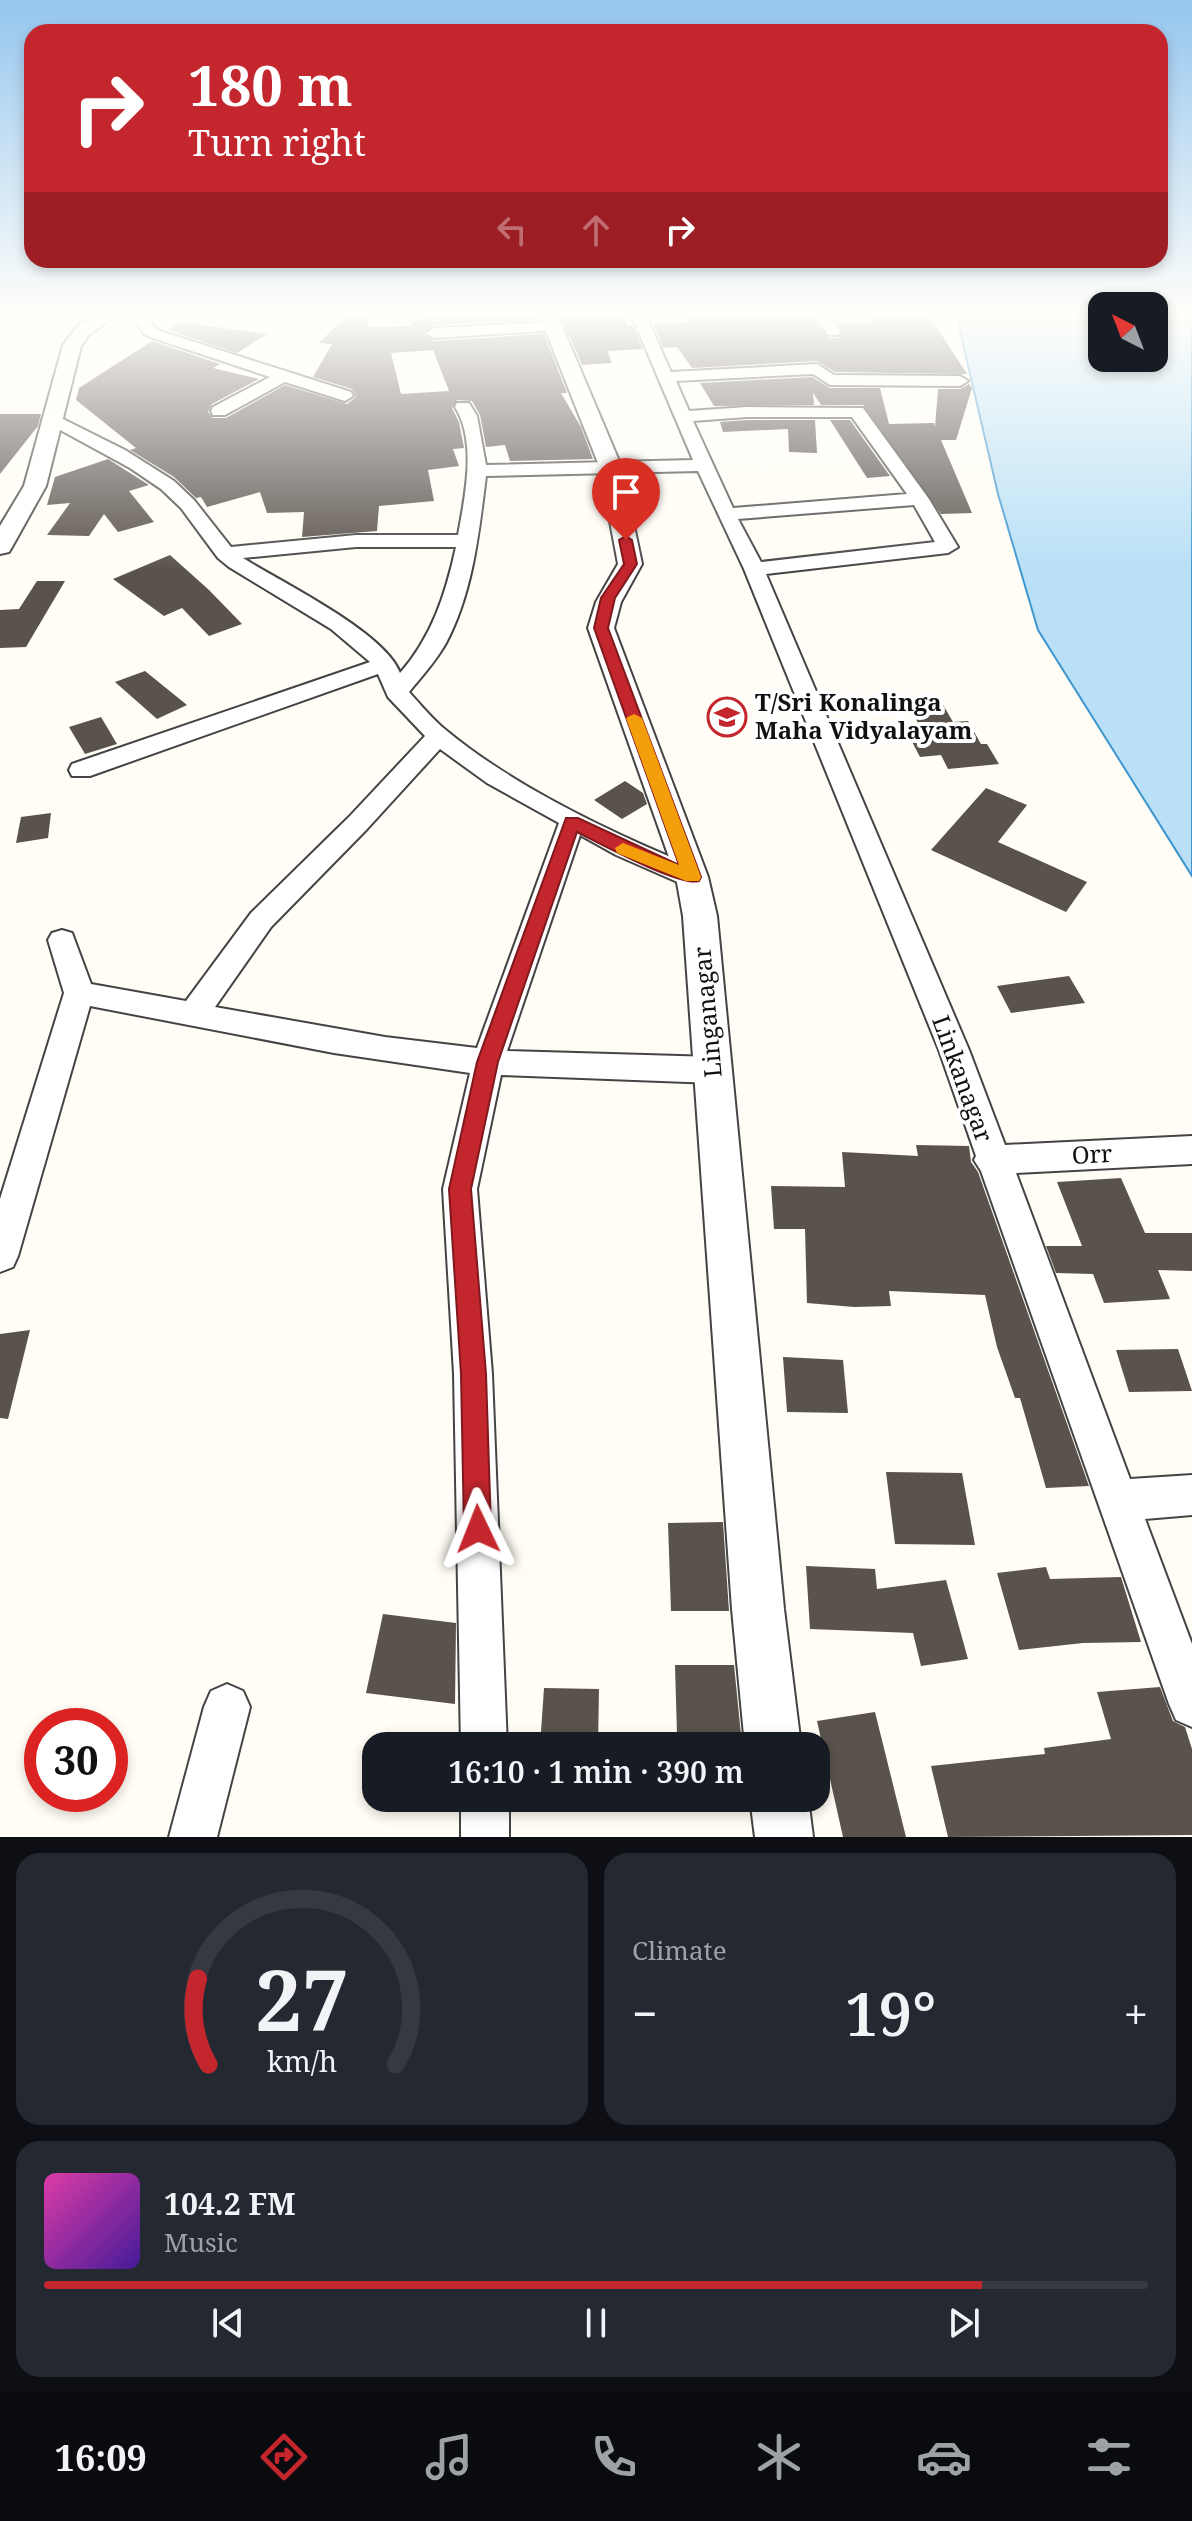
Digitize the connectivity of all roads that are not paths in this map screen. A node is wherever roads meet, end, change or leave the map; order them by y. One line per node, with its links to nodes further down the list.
1 (57, 400): 8 (street)
2 (240, 400): 6 (street)
3 (583, 400): 10 (street, Linganagar)
4 (677, 400): 7 (street, Linkanagar)
5 (463, 407): 11 (street)
6 (219, 411)
7 (685, 416): 9 (street, Linkanagar); 12 (street)
8 (51, 420): 15 (street); 16 (street)
9 (704, 465): 10 (street); 13 (street, Linkanagar)
10 (611, 468): 11 (street); 23 (street, Linganagar)
11 (478, 471): 14 (street)
12 (920, 499): 13 (street); 17 (street)
13 (726, 514): 17 (street, Linkanagar)
14 (468, 541): 16 (street); 19 (street)
15 (0, 547)
16 (225, 554): 18 (street)
17 (754, 569): 30 (street, Linkanagar)
18 (386, 664): 19 (street); 21 (street)
19 (396, 692): 20 (street)
20 (438, 736): 22 (street); 26 (street)
21 (81, 770)
22 (572, 822): 23 (street); 27 (street)
23 (692, 877): 28 (street, Linganagar)
24 (62, 940): 25 (street)
25 (79, 993): 26 (street); 31 (street)
26 (195, 1012): 27 (street)
27 (488, 1062): 28 (street); 36 (street)
28 (714, 1070): 37 (street, Linganagar)
29 (1192, 1150): 30 (street, Orr)
30 (991, 1160): 33 (street, Linkanagar)
31 (0, 1256)
32 (1192, 1495): 33 (street)
33 (1116, 1501): 34 (street, Linkanagar)
34 (1192, 1704)
35 (227, 1707): 40 (street)
36 (484, 1732)
37 (771, 1732)
38 (485, 1812): 41 (street)
39 (781, 1812): 42 (street)
40 (193, 1837)
41 (485, 1837)
42 (784, 1837)

